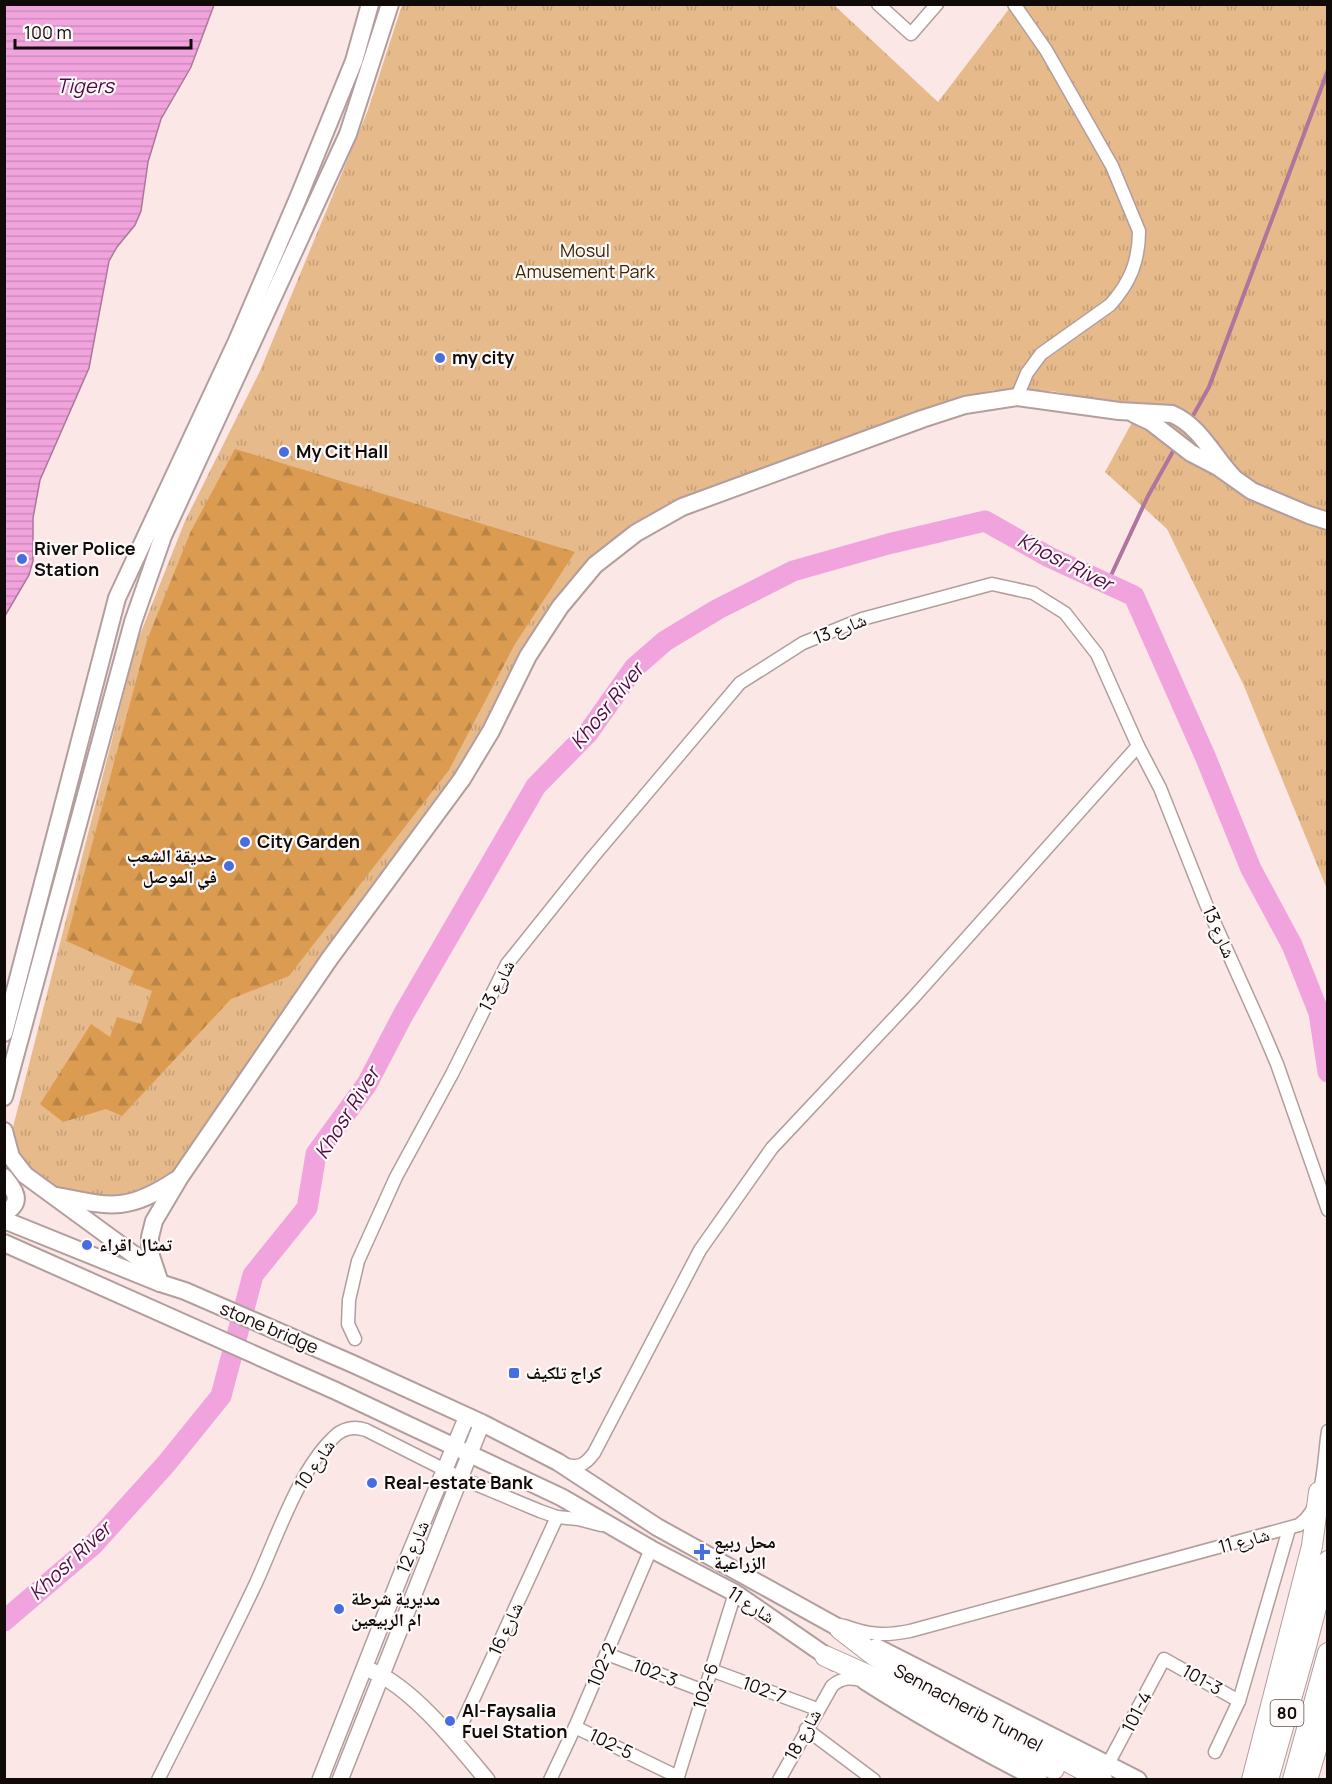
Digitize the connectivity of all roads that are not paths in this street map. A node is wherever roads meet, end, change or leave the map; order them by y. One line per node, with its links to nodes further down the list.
1 (370, 4): 6 (main road)
2 (390, 4): 7 (main road)
3 (878, 4): 4 (street)
4 (937, 4)
5 (1014, 4): 8 (street)
6 (299, 196): 7 (main road); 13 (main road)
7 (316, 203): 14 (main road)
8 (1017, 397): 9 (main road); 19 (main road)
9 (1128, 412): 10 (main road); 10 (main road)
10 (1233, 477): 11 (main road)
11 (1328, 521)
12 (1138, 746): 21 (street, شارع 13); 26 (street, شارع 13); 30 (street)
13 (35, 919): 14 (main road); 15 (main road)
14 (53, 922): 16 (main road)
15 (4, 1033)
16 (4, 1097)
17 (4, 1131): 20 (main road)
18 (4, 1177): 22 (main road)
19 (180, 1177): 20 (main road); 25 (main road)
20 (50, 1194): 25 (main road)
21 (1328, 1210)
22 (4, 1213)
23 (4, 1220): 25 (main road, stone bridge)
24 (4, 1243): 29 (main road, stone bridge)
25 (160, 1283): 27 (main road, stone bridge)
26 (355, 1339)
27 (475, 1420): 29 (street, شارع 12); 31 (street, شارع 12); 32 (main road, شارع 11)
28 (1328, 1431): 35 (street, شارع 11)
29 (455, 1447): 31 (main road, شارع 11); 33 (street, شارع 12)
30 (594, 1453): 32 (street); 36 (street)
31 (471, 1455): 34 (street, شارع 12); 39 (main road, شارع 11)
32 (558, 1462): 36 (main road, شارع 11)
33 (445, 1471): 34 (street, شارع 10); 49 (street, شارع 12); 65 (street, شارع 10)
34 (461, 1478): 37 (street, شارع 10); 51 (street, شارع 12)
35 (1319, 1492): 38 (street, شارع 11); 75 (main road)
36 (603, 1493): 43 (main road, شارع 11)
37 (557, 1517): 39 (street, شارع 10); 60 (street, شارع 16)
38 (1289, 1528): 43 (street, شارع 11); 55 (street)
39 (627, 1535): 40 (main road, شارع 11)
40 (651, 1549): 42 (main road, شارع 11); 47 (street, 102-2)
41 (1328, 1561): 76 (main road, 80)
42 (735, 1593): 45 (main road, شارع 11); 50 (street, 102-6)
43 (814, 1613): 44 (main road, شارع 11)
44 (840, 1629): 63 (main road, Sennacherib Tunnel)
45 (821, 1653): 52 (main road, شارع 11); 54 (street); 73 (main road, Sennacherib Tunnel)
46 (1328, 1653): 77 (main road, 80)
47 (607, 1654): 53 (street, 102-3); 58 (street, 102-2)
48 (1164, 1659): 55 (street, 101-3); 63 (street, 101-4)
49 (364, 1667): 51 (street); 66 (street, شارع 12)
50 (711, 1670): 53 (street, 102-6); 56 (street, 102-7)
51 (381, 1675): 60 (street); 67 (street, شارع 12)
52 (867, 1682): 54 (street); 72 (main road, شارع 11)
53 (704, 1691): 64 (street, 102-6)
54 (828, 1691): 56 (street, شارع 18)
55 (1239, 1701): 62 (street)
56 (817, 1709): 59 (street, شارع 18)
57 (1328, 1709): 61 (main road)
58 (575, 1726): 64 (street, 102-5); 69 (street, 102-2)
59 (806, 1729): 70 (street, شارع 18); 71 (street)
60 (454, 1741): 68 (street)
61 (1323, 1744): 78 (main road)
62 (1215, 1752)
63 (1105, 1772): 74 (main road)
64 (678, 1778)
65 (158, 1779)
66 (320, 1779)
67 (340, 1779)
68 (487, 1779)
69 (550, 1779)
70 (779, 1779)
71 (874, 1779)
72 (1039, 1779)
73 (1073, 1779)
74 (1137, 1779)
75 (1252, 1779)
76 (1268, 1779)
77 (1293, 1779)
78 (1307, 1779)

